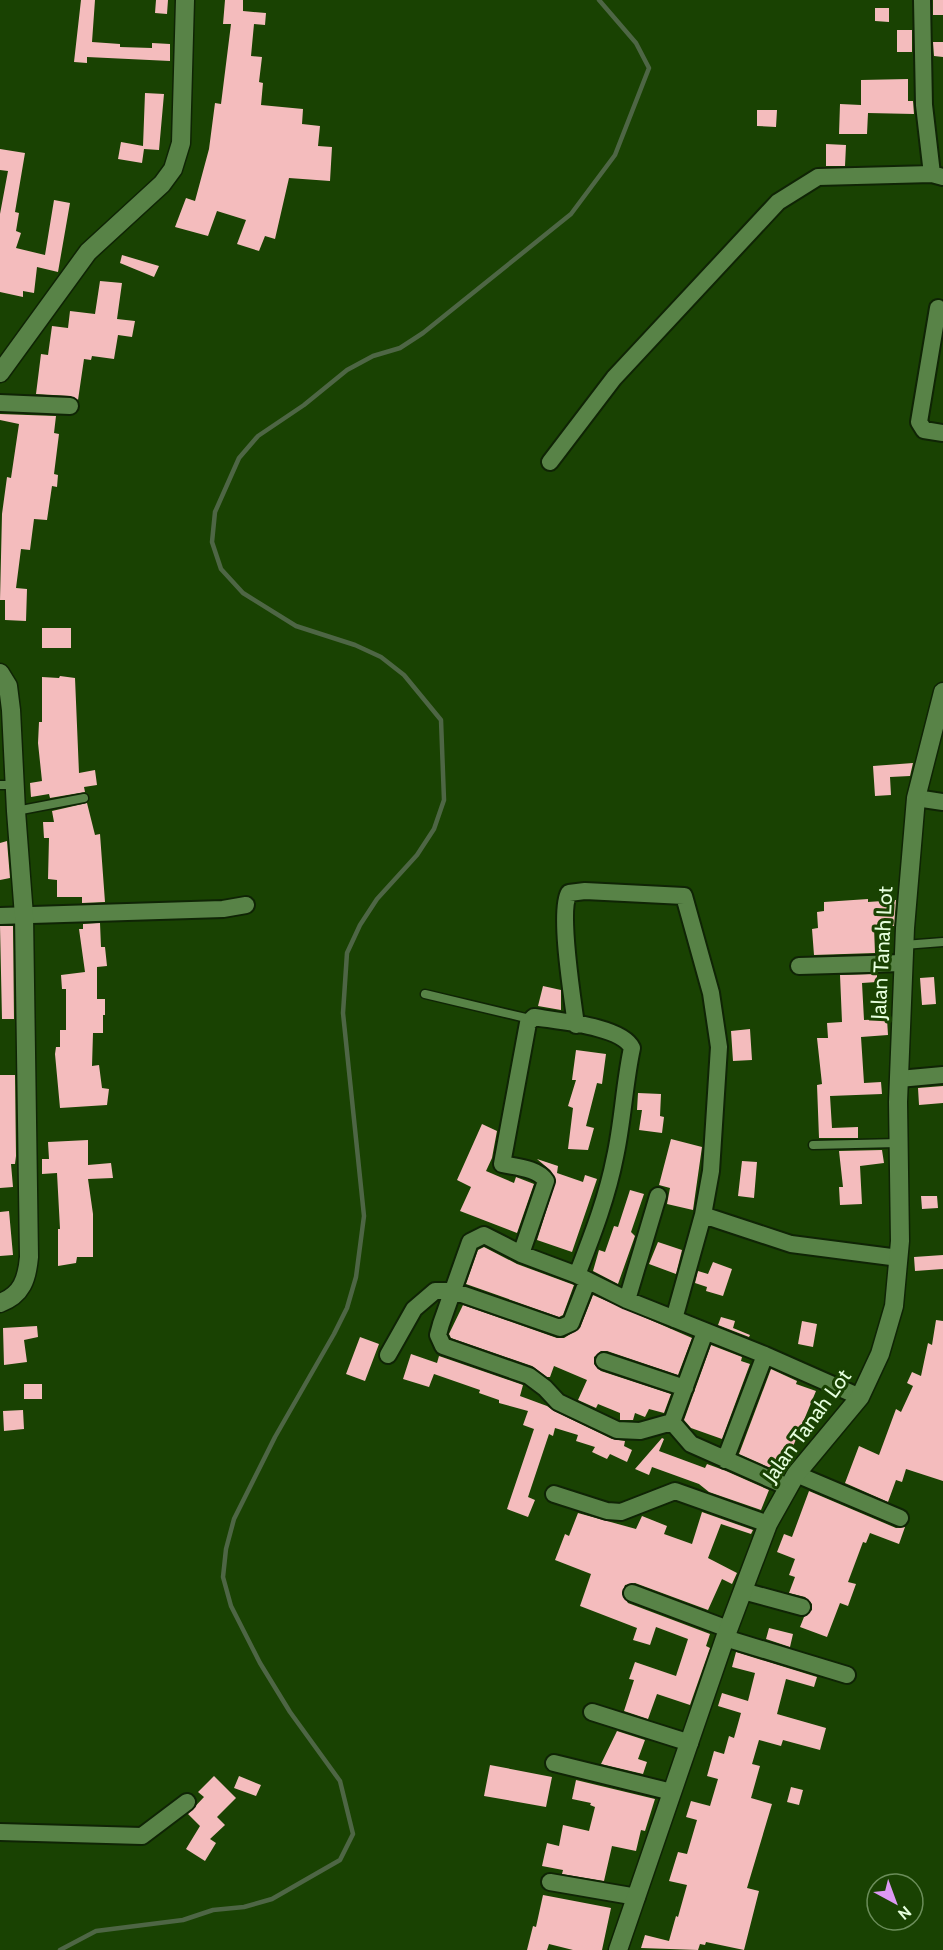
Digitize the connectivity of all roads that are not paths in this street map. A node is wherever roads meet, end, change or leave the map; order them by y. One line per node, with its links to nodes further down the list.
1 (185, 0): 5 (main road)
2 (922, 0): 3 (street)
3 (938, 175): 9 (street)
4 (938, 308): 8 (street)
5 (0, 373)
6 (0, 404): 7 (street)
7 (69, 406)
8 (943, 433)
9 (550, 462)
10 (0, 673): 12 (main road)
11 (943, 692): 14 (main road, Jalan Tanah Lot)
12 (7, 785): 16 (main road)
13 (84, 798): 16 (lane)
14 (916, 798): 15 (street); 21 (main road, Jalan Tanah Lot)
15 (943, 802)
16 (16, 811): 19 (main road)
17 (246, 905): 19 (street)
18 (0, 916): 19 (street)
19 (24, 916): 37 (main road)
20 (943, 942): 21 (lane)
21 (903, 954): 22 (street); 27 (main road, Jalan Tanah Lot)
22 (799, 966)
23 (425, 994): 24 (lane)
24 (530, 1018): 25 (street); 32 (street)
25 (576, 1025): 31 (street); 34 (street)
26 (943, 1075): 27 (street)
27 (899, 1079): 28 (main road, Jalan Tanah Lot)
28 (898, 1143): 29 (lane); 33 (main road, Jalan Tanah Lot)
29 (813, 1144)
30 (658, 1196): 36 (street)
31 (703, 1215): 33 (street); 38 (street)
32 (521, 1254): 34 (street); 35 (street)
33 (899, 1258): 44 (main road, Jalan Tanah Lot)
34 (582, 1279): 35 (street); 36 (street)
35 (453, 1291): 40 (street); 45 (street)
36 (627, 1300): 38 (street)
37 (0, 1303)
38 (674, 1319): 39 (street)
39 (705, 1332): 41 (street); 43 (street)
40 (388, 1355)
41 (765, 1355): 44 (street); 46 (street)
42 (604, 1361): 43 (street)
43 (685, 1388): 45 (street)
44 (860, 1397): 47 (main road, Jalan Tanah Lot)
45 (672, 1422): 46 (street)
46 (725, 1460): 47 (street)
47 (792, 1481): 49 (street); 50 (main road, Jalan Tanah Lot)
48 (554, 1494): 50 (street)
49 (900, 1518)
50 (768, 1524): 51 (main road, Jalan Tanah Lot)
51 (743, 1591): 53 (street); 54 (main road, Jalan Tanah Lot)
52 (632, 1593): 54 (street)
53 (802, 1607)
54 (726, 1634): 55 (street); 57 (main road, Jalan Tanah Lot)
55 (847, 1675)
56 (592, 1712): 57 (street)
57 (690, 1743): 59 (main road, Jalan Tanah Lot)
58 (554, 1763): 59 (street)
59 (672, 1792): 63 (main road, Jalan Tanah Lot)
60 (186, 1802): 61 (street)
61 (0, 1832)
62 (550, 1882): 63 (street)
63 (637, 1897): 64 (main road, Jalan Tanah Lot)
64 (618, 1950)

